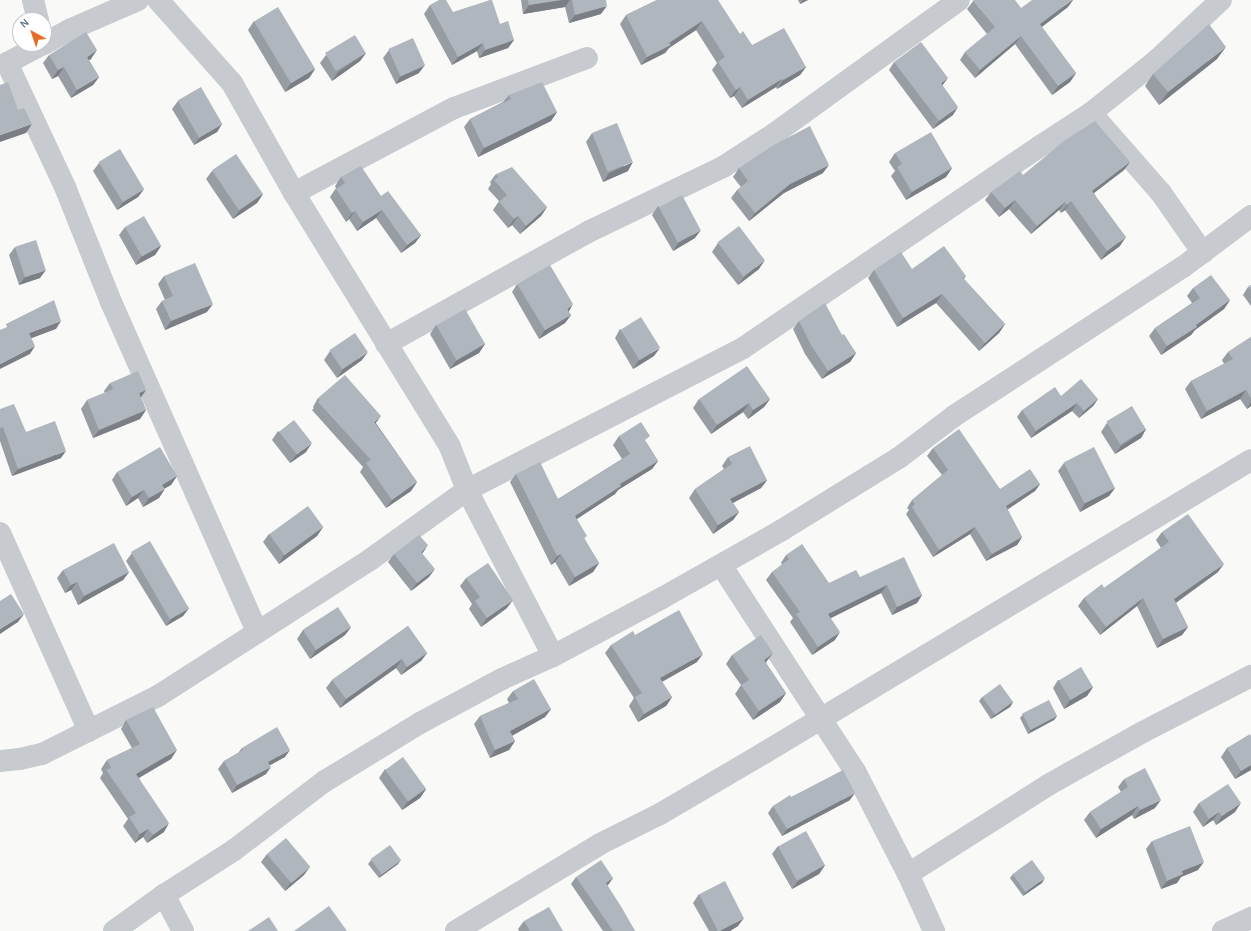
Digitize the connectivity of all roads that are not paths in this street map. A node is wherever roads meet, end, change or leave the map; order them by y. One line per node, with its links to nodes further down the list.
1 (33, 0): 6 (street)
2 (138, 0): 7 (street)
3 (158, 0): 12 (street)
4 (959, 0): 15 (street)
5 (1222, 0): 11 (street)
6 (36, 12)
7 (52, 40)
8 (28, 52): 10 (street)
9 (587, 58): 12 (street)
10 (3, 65): 20 (street)
11 (1091, 113): 14 (street); 17 (street)
12 (294, 193): 15 (street)
13 (1251, 216): 14 (street)
14 (1203, 253): 19 (street)
15 (386, 344): 17 (street)
16 (1251, 460): 23 (street)
17 (467, 490): 20 (street); 21 (street)
18 (0, 533): 24 (street)
19 (721, 565): 21 (street); 23 (street)
20 (257, 632): 24 (street)
21 (553, 656): 27 (street)
22 (1251, 676): 26 (street)
23 (822, 718): 26 (street); 31 (street)
24 (89, 731): 25 (street)
25 (0, 760)
26 (908, 874): 32 (street)
27 (164, 895): 29 (street); 30 (street)
28 (1251, 918): 33 (street)
29 (114, 931)
30 (183, 931)
31 (456, 931)
32 (934, 931)
33 (1222, 931)

